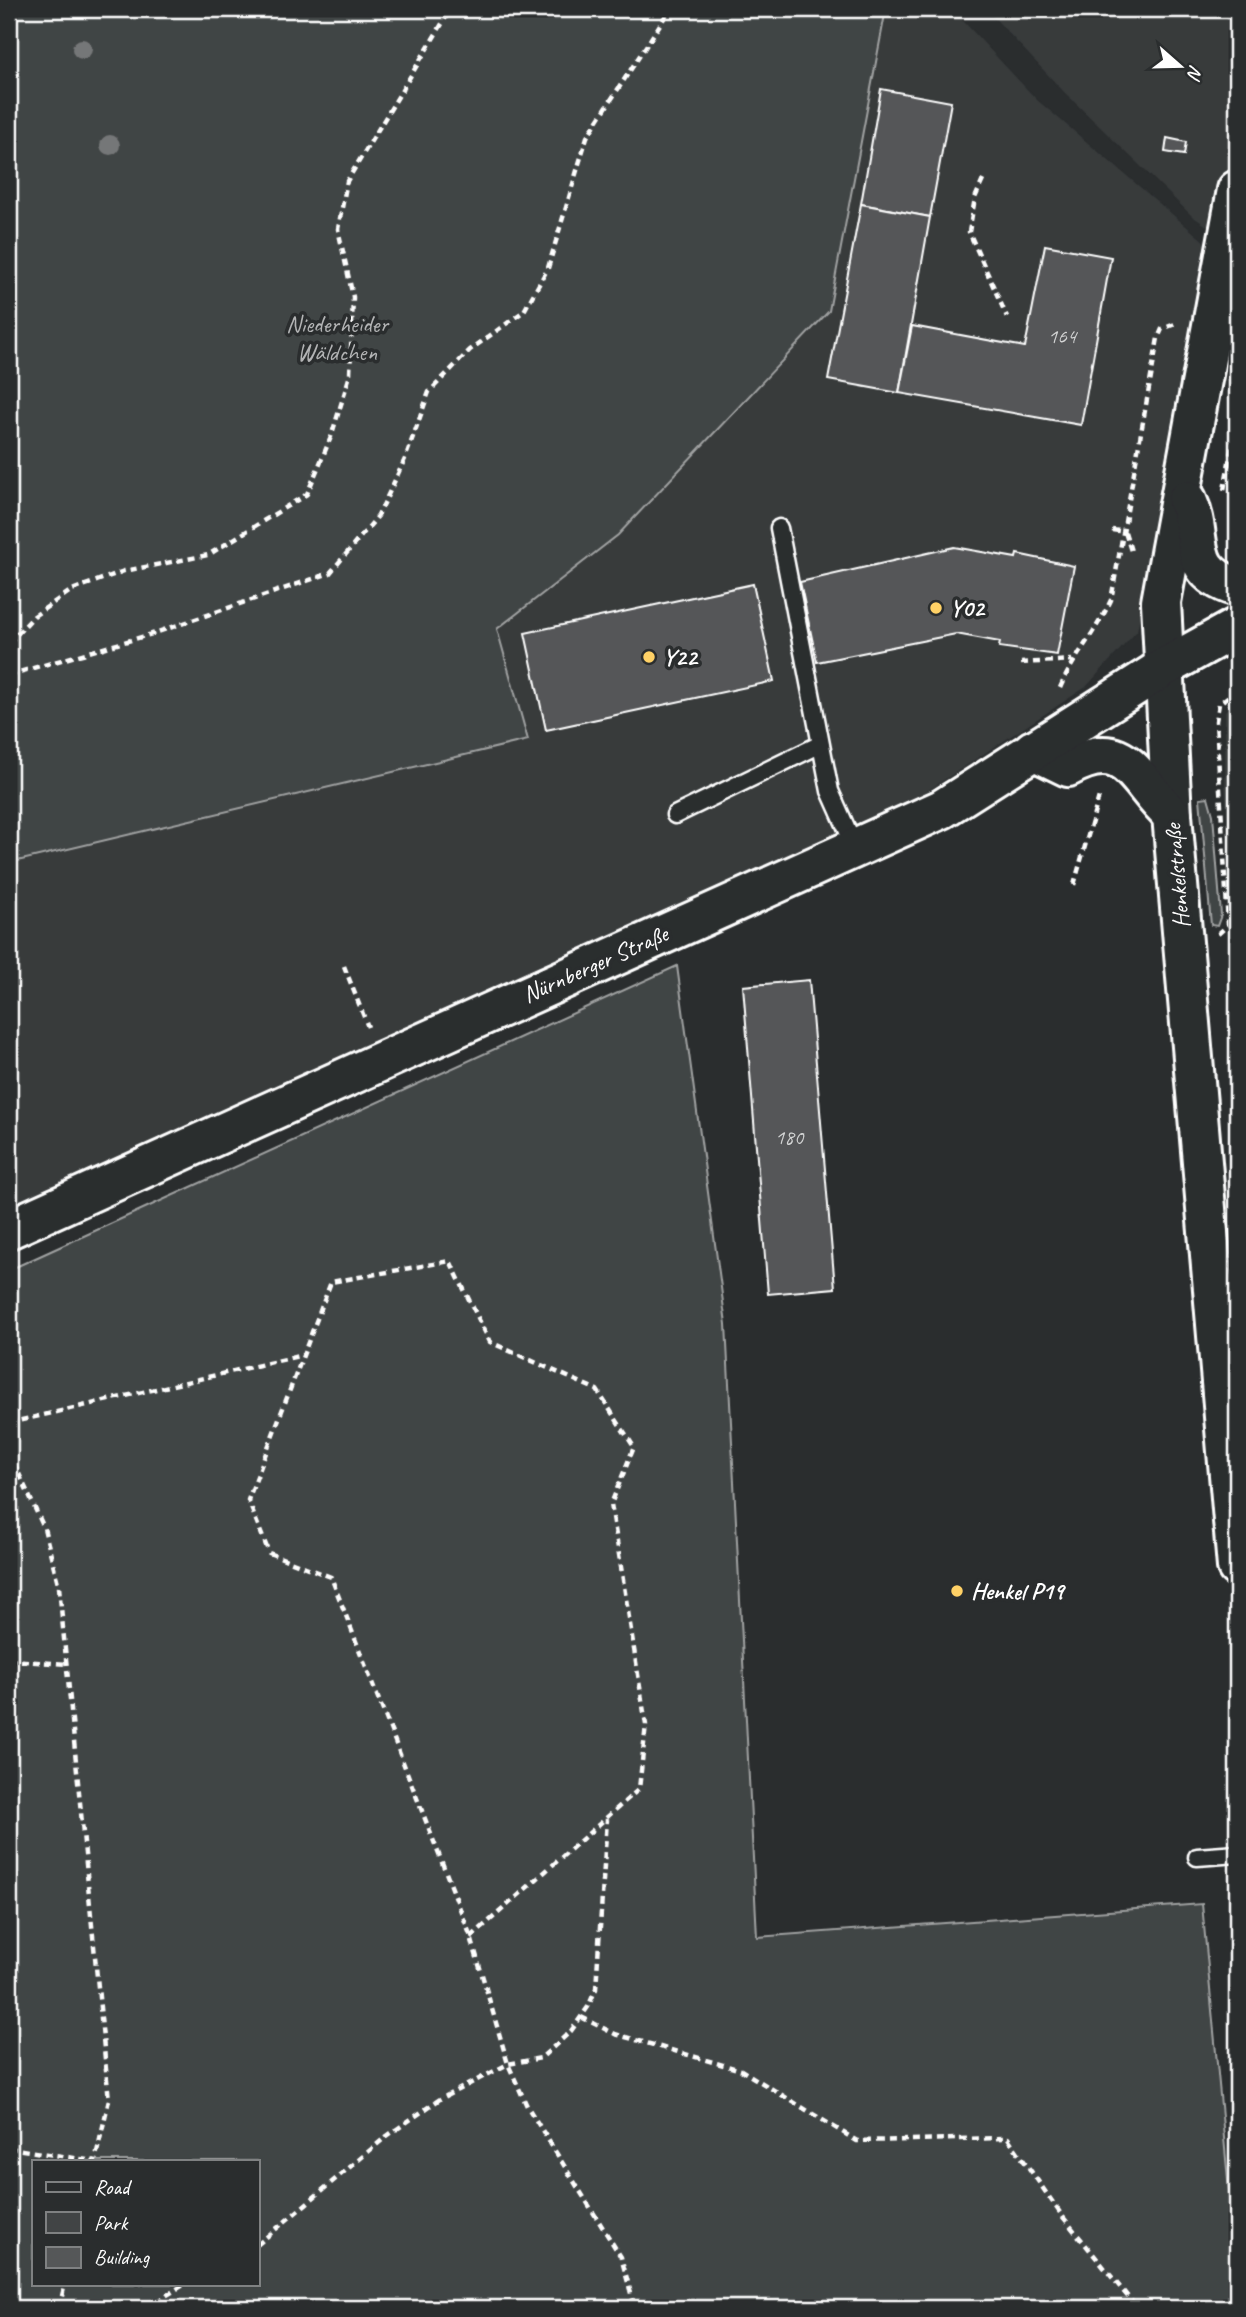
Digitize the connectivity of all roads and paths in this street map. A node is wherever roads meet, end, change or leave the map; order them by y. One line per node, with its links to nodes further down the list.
1 (451, 9): 18 (path)
2 (670, 9): 21 (path)
3 (983, 180): 5 (path)
4 (1237, 190): 8 (street, Henkelstraße)
5 (1007, 317)
6 (1162, 328): 12 (path)
7 (1237, 418): 9 (path)
8 (1181, 487): 14 (street); 20 (street, Henkelstraße)
9 (1224, 501)
10 (779, 528): 25 (lane)
11 (1112, 530): 12 (path)
12 (1125, 532): 13 (path); 15 (path)
13 (1134, 561)
14 (1237, 587)
15 (1111, 600): 16 (path); 19 (path)
16 (1118, 601)
17 (1237, 627): 20 (street, Nürnberger Straße)
18 (9, 643)
19 (1021, 663)
20 (1163, 668): 26 (street, Nürnberger Straße); 28 (street, Henkelstraße)
21 (9, 675)
22 (1237, 689): 23 (path)
23 (1216, 721): 24 (path); 32 (path)
24 (1203, 723)
25 (819, 745): 29 (lane); 30 (lane)
26 (1033, 750): 28 (street); 30 (street, Nürnberger Straße)
27 (1107, 799): 31 (path)
28 (1172, 815): 39 (street, Henkelstraße)
29 (675, 816)
30 (855, 847): 34 (street, Nürnberger Straße)
31 (1074, 884)
32 (1228, 925)
33 (344, 966): 34 (path)
34 (383, 1060): 35 (street, Nürnberger Straße)
35 (9, 1229)
36 (303, 1355): 37 (path); 42 (path); 45 (path)
37 (9, 1423)
38 (9, 1452): 41 (path)
39 (1237, 1567)
40 (9, 1660): 41 (path)
41 (66, 1664): 50 (path)
42 (607, 1818): 45 (path); 46 (path)
43 (1237, 1854): 44 (lane)
44 (1197, 1857)
45 (471, 1937): 47 (path)
46 (581, 2017): 47 (path); 57 (path)
47 (508, 2064): 51 (path); 56 (path)
48 (9, 2148): 49 (path)
49 (87, 2160)
50 (94, 2160)
51 (259, 2243)
52 (64, 2286): 54 (path)
53 (182, 2286): 55 (path)
54 (59, 2308)
55 (146, 2308)
56 (635, 2308)
57 (1138, 2308)

